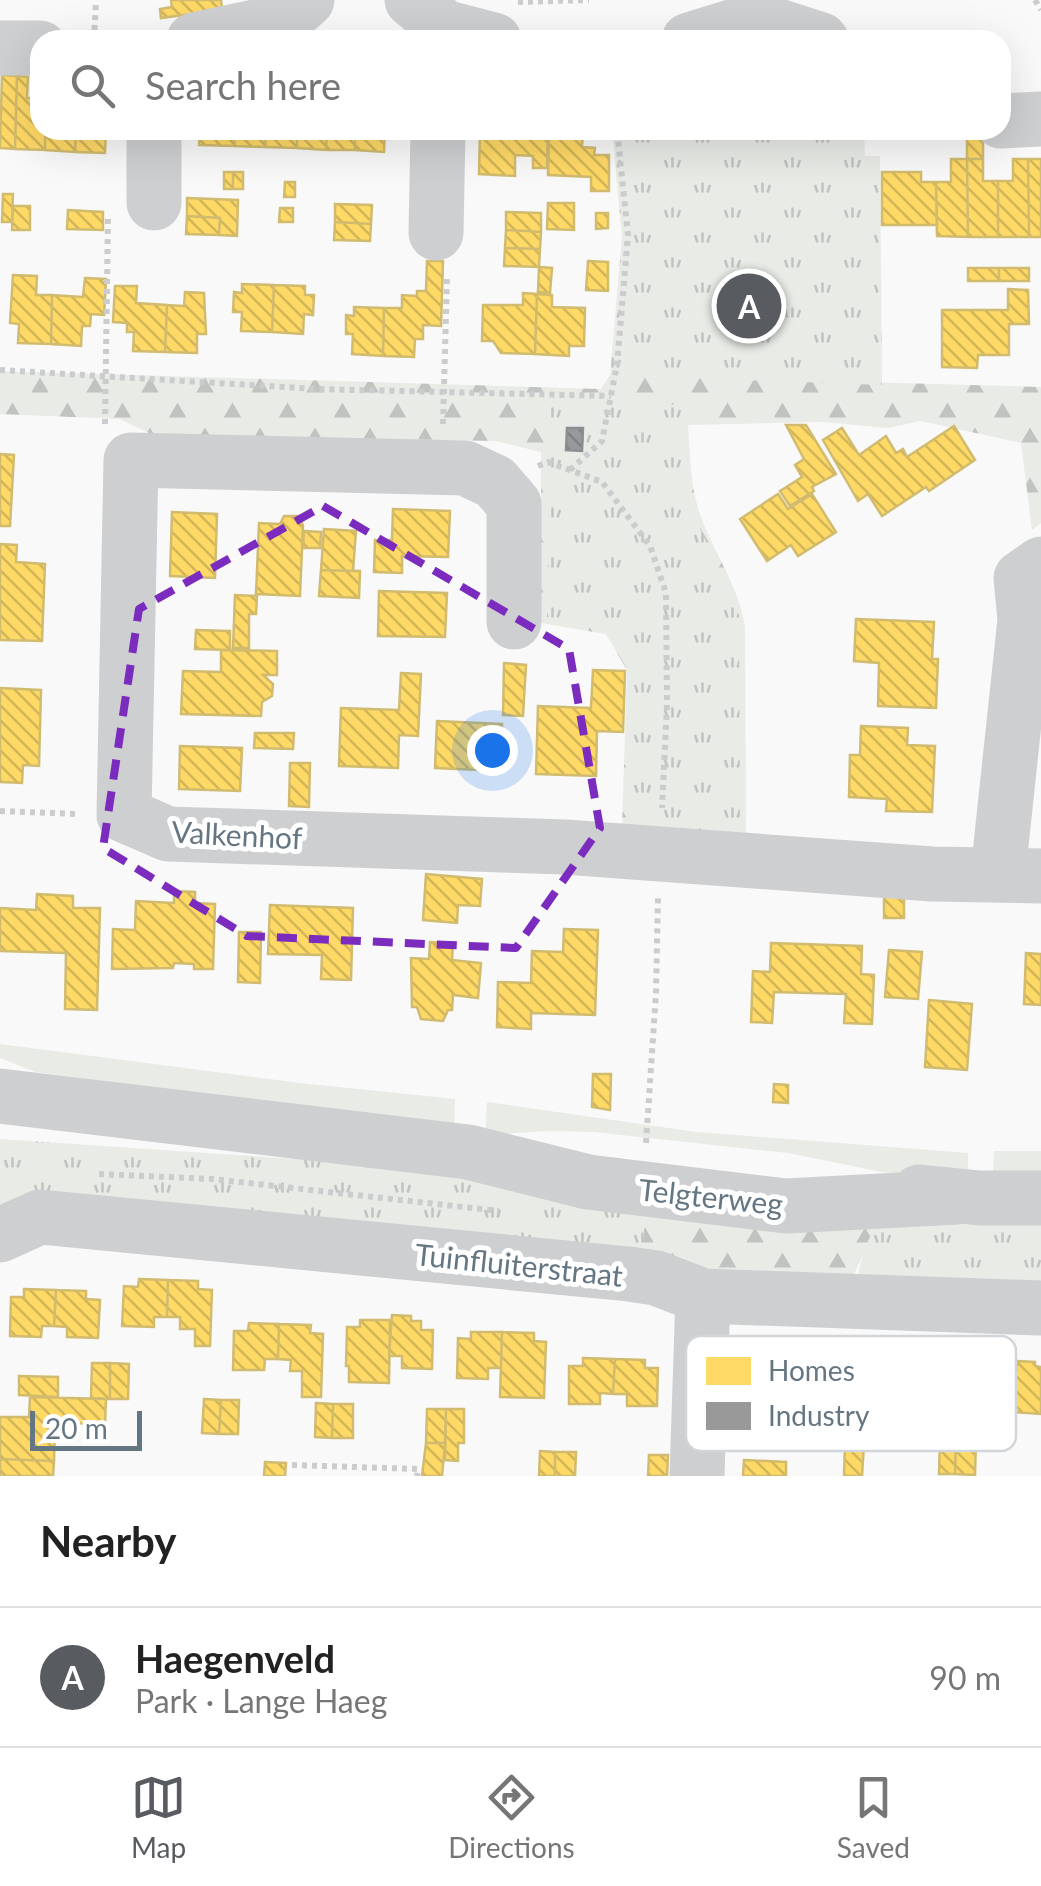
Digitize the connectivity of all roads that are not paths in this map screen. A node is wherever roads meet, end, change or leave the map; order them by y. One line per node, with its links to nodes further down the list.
1 (307, 0): 3 (street)
2 (756, 10): 4 (street); 5 (street)
3 (241, 30)
4 (711, 30)
5 (799, 30)
6 (0, 48): 7 (street)
7 (30, 48)
8 (1041, 119): 9 (street)
9 (1011, 120)
10 (154, 140): 12 (street)
11 (438, 140): 13 (street)
12 (154, 203)
13 (436, 233)
14 (1041, 564): 16 (street)
15 (514, 622): 16 (street, Valkenhof)
16 (1020, 874)
17 (6, 1094): 18 (street, Telgterweg)
18 (468, 1152): 19 (street, Telgterweg); 19 (street, Telgterweg)
19 (957, 1197): 20 (street, Telgterweg)
20 (1041, 1198)
21 (0, 1235): 22 (street, Tuinfluiterstraat)
22 (703, 1296): 23 (street, Tuinfluiterstraat); 24 (street)
23 (1041, 1308)
24 (702, 1336)
25 (698, 1451): 26 (street)
26 (697, 1476)

